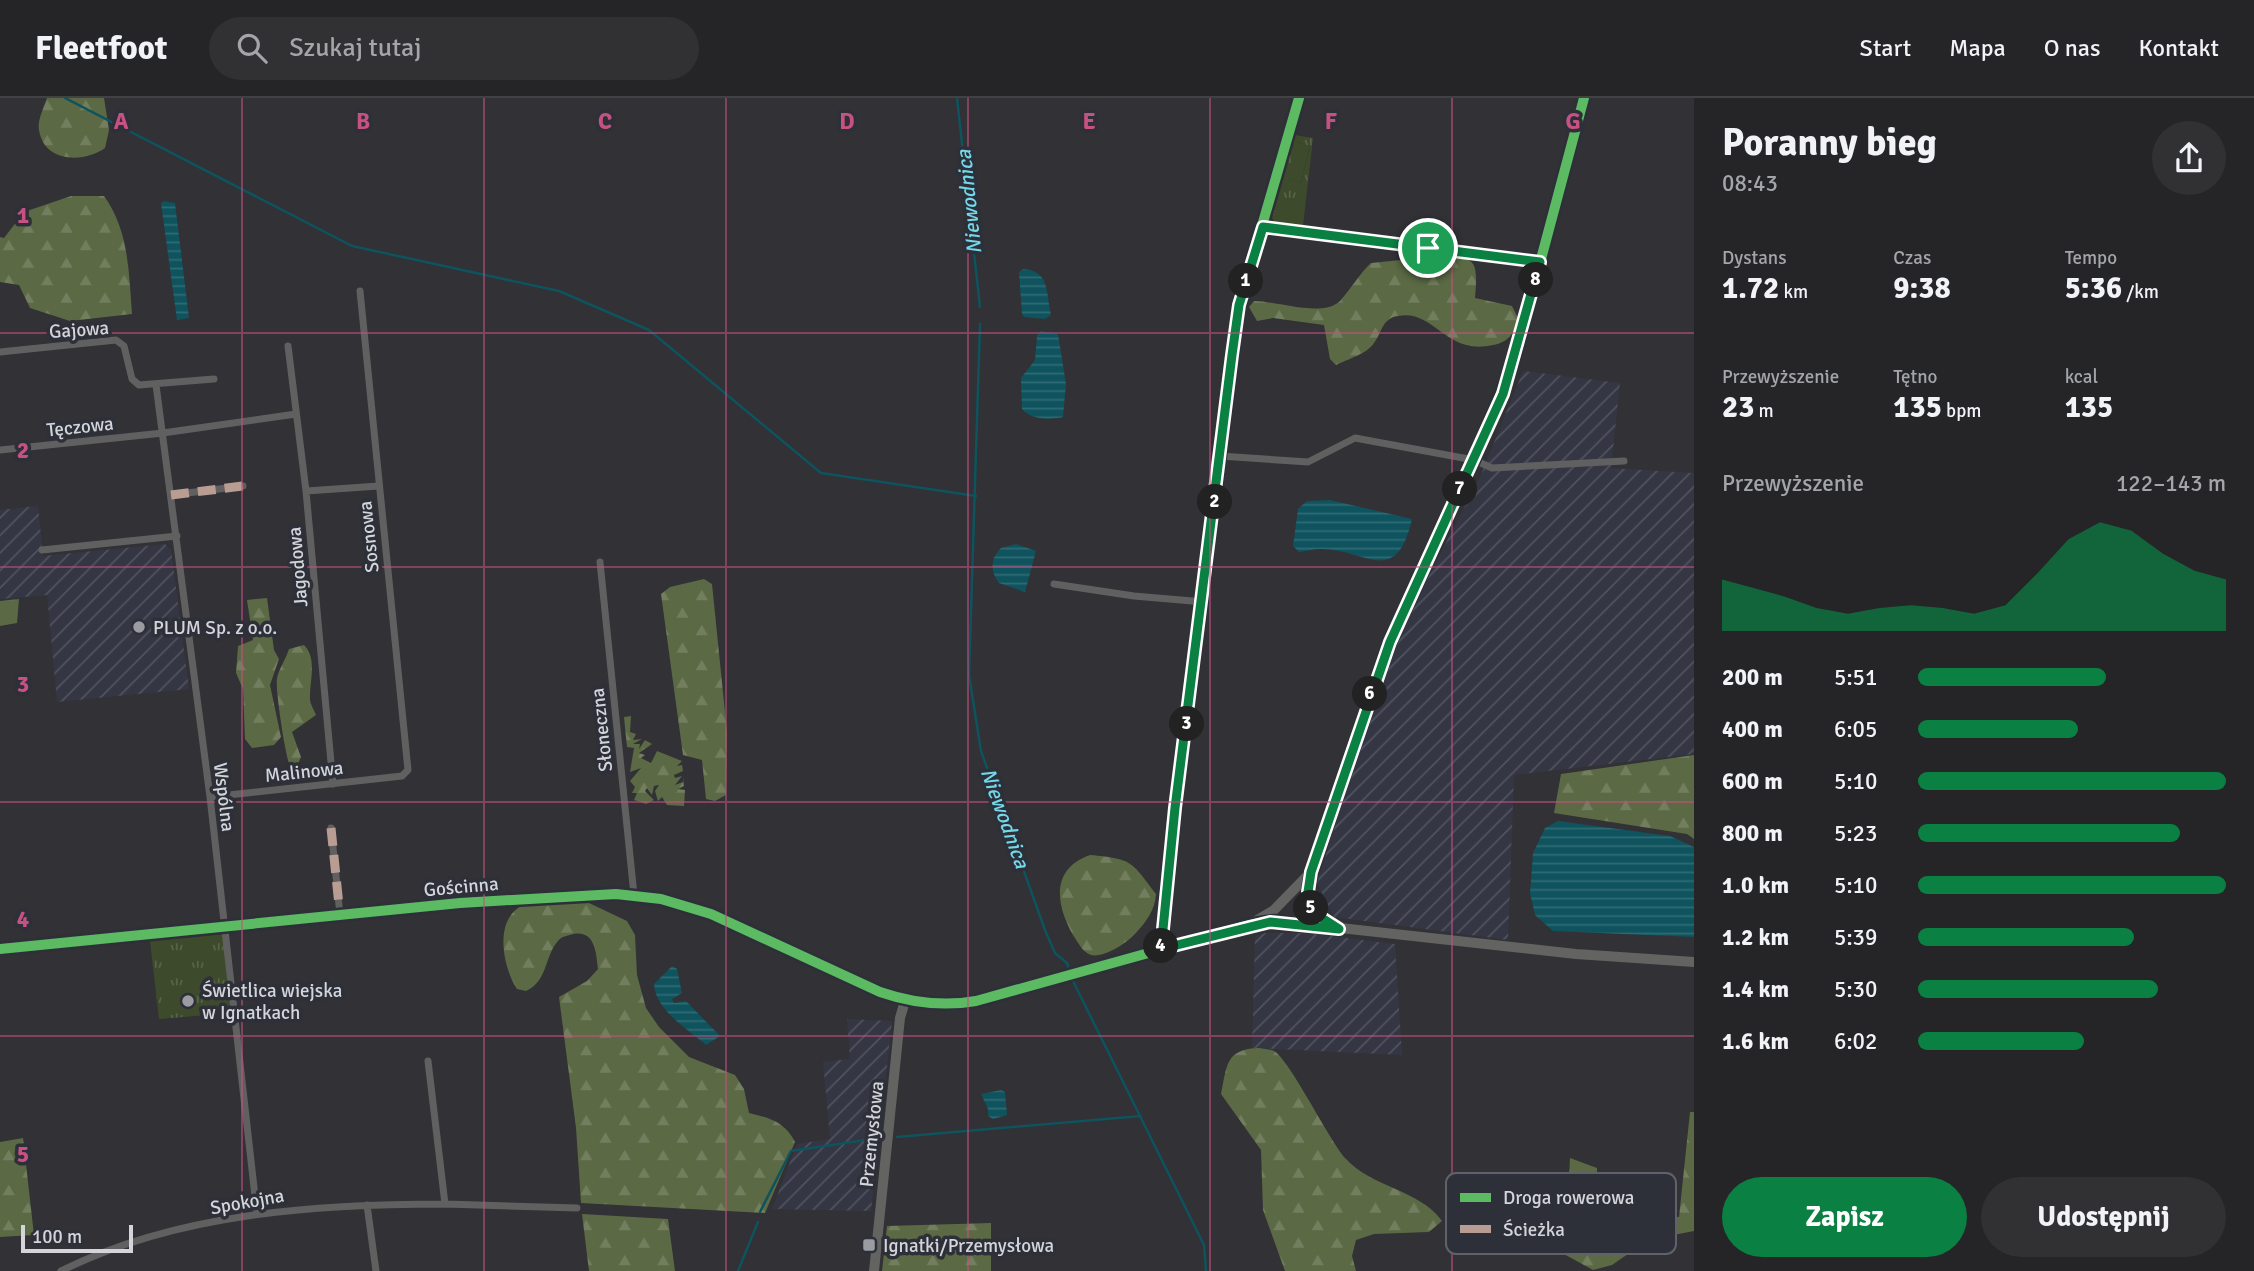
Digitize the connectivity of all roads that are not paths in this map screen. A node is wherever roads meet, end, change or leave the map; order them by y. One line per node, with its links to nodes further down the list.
1 (1299, 98): 3 (street)
2 (1584, 98): 4 (street)
3 (1263, 227): 4 (street); 13 (street)
4 (1540, 262): 14 (street)
5 (360, 291): 17 (street, Sosnowa)
6 (288, 346): 10 (street, Jagodowa)
7 (0, 352): 9 (street, Gajowa)
8 (214, 379): 9 (street)
9 (156, 385): 11 (street, Wspólna)
10 (296, 415): 11 (street, Tęczowa); 18 (street, Jagodowa)
11 (163, 433): 12 (street, Tęczowa); 19 (street, Wspólna)
12 (0, 450)
13 (1220, 456): 14 (street); 24 (street)
14 (1474, 460): 15 (street); 29 (street)
15 (1624, 461)
16 (243, 486): 19 (street)
17 (379, 486): 18 (street); 25 (street, Sosnowa)
18 (306, 491): 26 (street, Jagodowa)
19 (171, 495): 20 (street, Wspólna)
20 (177, 536): 21 (street); 27 (street, Wspólna)
21 (42, 550)
22 (600, 562): 31 (street, Słoneczna)
23 (1054, 584): 24 (street)
24 (1203, 602): 41 (street)
25 (402, 776): 26 (street, Malinowa)
26 (332, 784): 27 (street, Malinowa)
27 (209, 797): 38 (street, Wspólna)
28 (331, 828): 34 (street)
29 (1311, 872): 30 (street); 33 (street)
30 (1291, 894): 32 (street); 33 (street)
31 (634, 895): 34 (street, Gościnna); 43 (street, Gościnna)
32 (1280, 902): 35 (street); 37 (street)
33 (1310, 906): 36 (street); 39 (street)
34 (340, 915): 38 (street, Gościnna)
35 (1283, 921): 36 (street); 37 (street)
36 (1304, 924): 39 (street)
37 (1249, 925): 41 (street)
38 (225, 927): 40 (street, Gościnna); 48 (street, Wspólna)
39 (1339, 929): 42 (street)
40 (0, 949)
41 (1161, 949): 43 (street)
42 (1694, 962)
43 (905, 1000): 51 (street, Przemysłowa)
44 (428, 1061): 45 (street)
45 (445, 1204): 46 (street, Spokojna); 47 (street, Spokojna)
46 (366, 1205): 48 (street, Spokojna); 50 (street)
47 (577, 1208)
48 (257, 1214): 49 (street, Spokojna)
49 (61, 1271)
50 (376, 1271)
51 (874, 1271)

